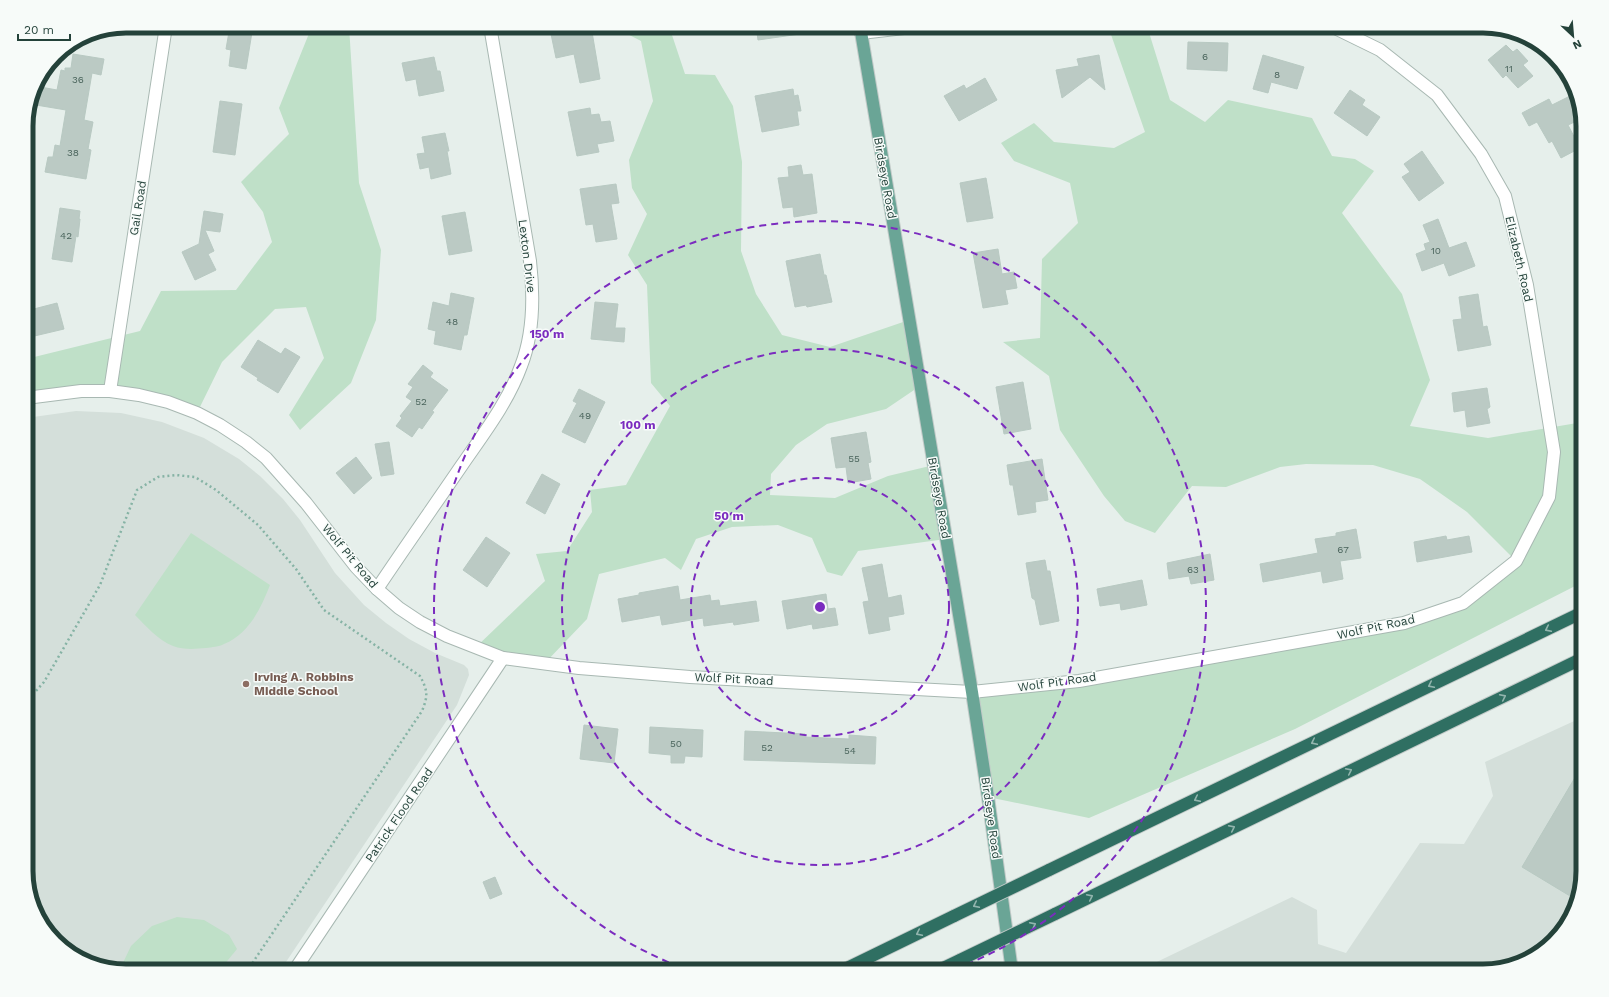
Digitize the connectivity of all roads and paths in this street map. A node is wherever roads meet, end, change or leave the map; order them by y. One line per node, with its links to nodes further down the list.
1 (165, 33): 5 (street, Gail Road)
2 (491, 33): 8 (street, Lexton Drive)
3 (861, 33): 12 (main road, Birdseye Road)
4 (1345, 33): 7 (street, Elizabeth Road)
5 (110, 391): 6 (street, Wolf Pit Road); 8 (street, Wolf Pit Road)
6 (33, 397)
7 (1516, 561): 12 (street, Wolf Pit Road)
8 (377, 589): 10 (street, Wolf Pit Road)
9 (1576, 615): 16 (highway, one-way to 16, bridge)
10 (503, 658): 12 (street, Wolf Pit Road); 15 (street, Patrick Flood Road)
11 (1576, 661): 17 (highway, one-way to 11, bridge)
12 (972, 692): 18 (main road, Birdseye Road)
13 (33, 694): 14 (path)
14 (252, 964)
15 (299, 964)
16 (855, 964)
17 (952, 964)
18 (1011, 964)

